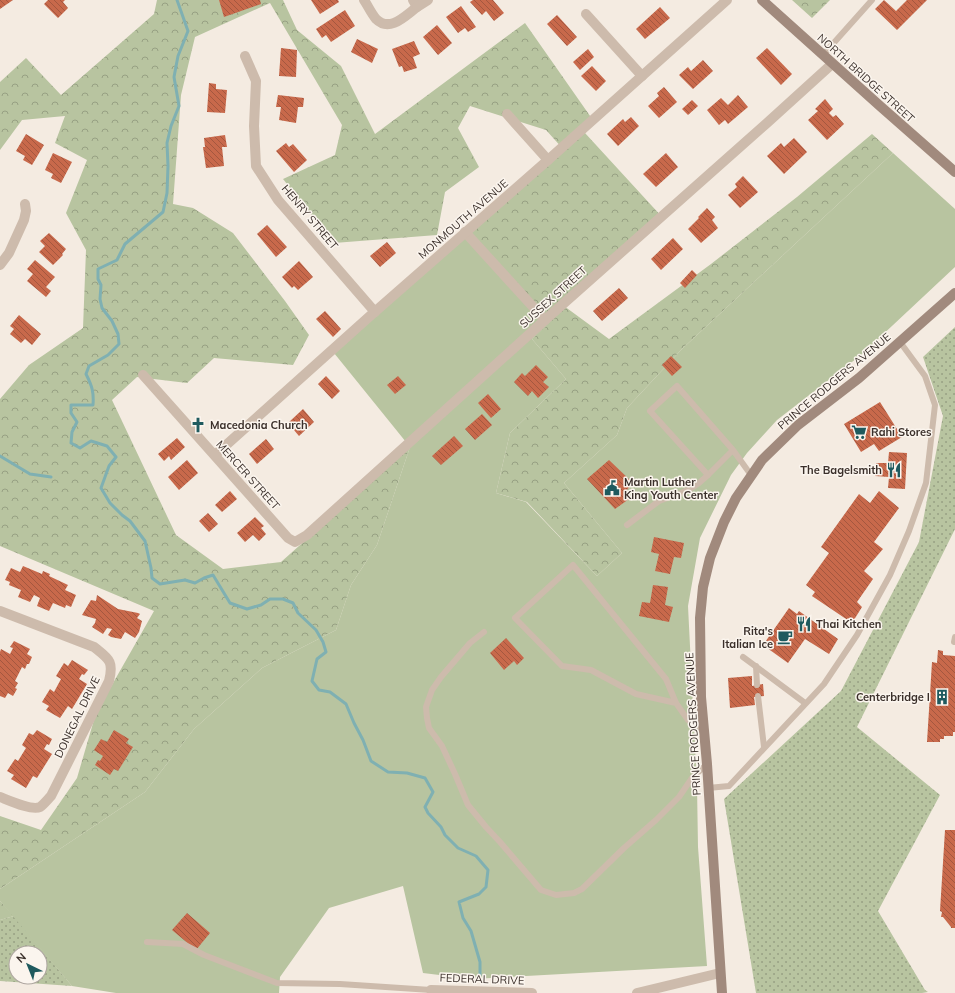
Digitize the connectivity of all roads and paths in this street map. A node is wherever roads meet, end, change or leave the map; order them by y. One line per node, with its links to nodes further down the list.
1 (364, 0): 6 (street)
2 (428, 0): 6 (street)
3 (727, 0): 11 (street, MONMOUTH AVENUE)
4 (762, 0): 8 (street, NORTH BRIDGE STREET)
5 (872, 0): 8 (lane)
6 (415, 4)
7 (586, 14): 11 (street)
8 (823, 55): 10 (street, NORTH BRIDGE STREET)
9 (245, 56): 19 (street, HENRY STREET)
10 (832, 64): 14 (street, NORTH BRIDGE STREET); 20 (street, SUSSEX STREET)
11 (642, 76): 13 (street, MONMOUTH AVENUE)
12 (507, 114): 13 (street)
13 (548, 160): 16 (street, MONMOUTH AVENUE)
14 (955, 172)
15 (25, 204): 17 (street)
16 (465, 232): 19 (street, MONMOUTH AVENUE); 20 (street)
17 (0, 265)
18 (955, 293): 21 (street, PRINCE RODGERS AVENUE)
19 (375, 312): 24 (street, MONMOUTH AVENUE)
20 (545, 320): 28 (street, SUSSEX STREET)
21 (900, 342): 26 (street, PRINCE RODGERS AVENUE); 36 (lane)
22 (143, 375): 24 (street, MERCER STREET)
23 (733, 450): 25 (lane); 25 (lane); 26 (lane)
24 (215, 455): 28 (street, MERCER STREET)
25 (708, 475): 27 (lane)
26 (751, 475): 37 (street, PRINCE RODGERS AVENUE)
27 (627, 525)
28 (288, 538)
29 (0, 611): 41 (street, DONEGAL DRIVE)
30 (484, 632): 39 (lane)
31 (743, 656): 32 (lane)
32 (756, 666): 33 (lane); 36 (lane)
33 (757, 685)
34 (758, 696): 38 (lane)
35 (676, 703): 35 (lane); 37 (lane)
36 (805, 703): 38 (lane)
37 (704, 731): 39 (street, PRINCE RODGERS AVENUE)
38 (764, 747): 40 (lane)
39 (708, 764): 40 (street, PRINCE RODGERS AVENUE)
40 (708, 788): 43 (street, PRINCE RODGERS AVENUE)
41 (0, 797)
42 (148, 942): 44 (lane)
43 (720, 973): 46 (street); 47 (street, PRINCE RODGERS AVENUE)
44 (431, 990): 45 (street, FEDERAL DRIVE)
45 (532, 993)
46 (637, 993)
47 (722, 993)

